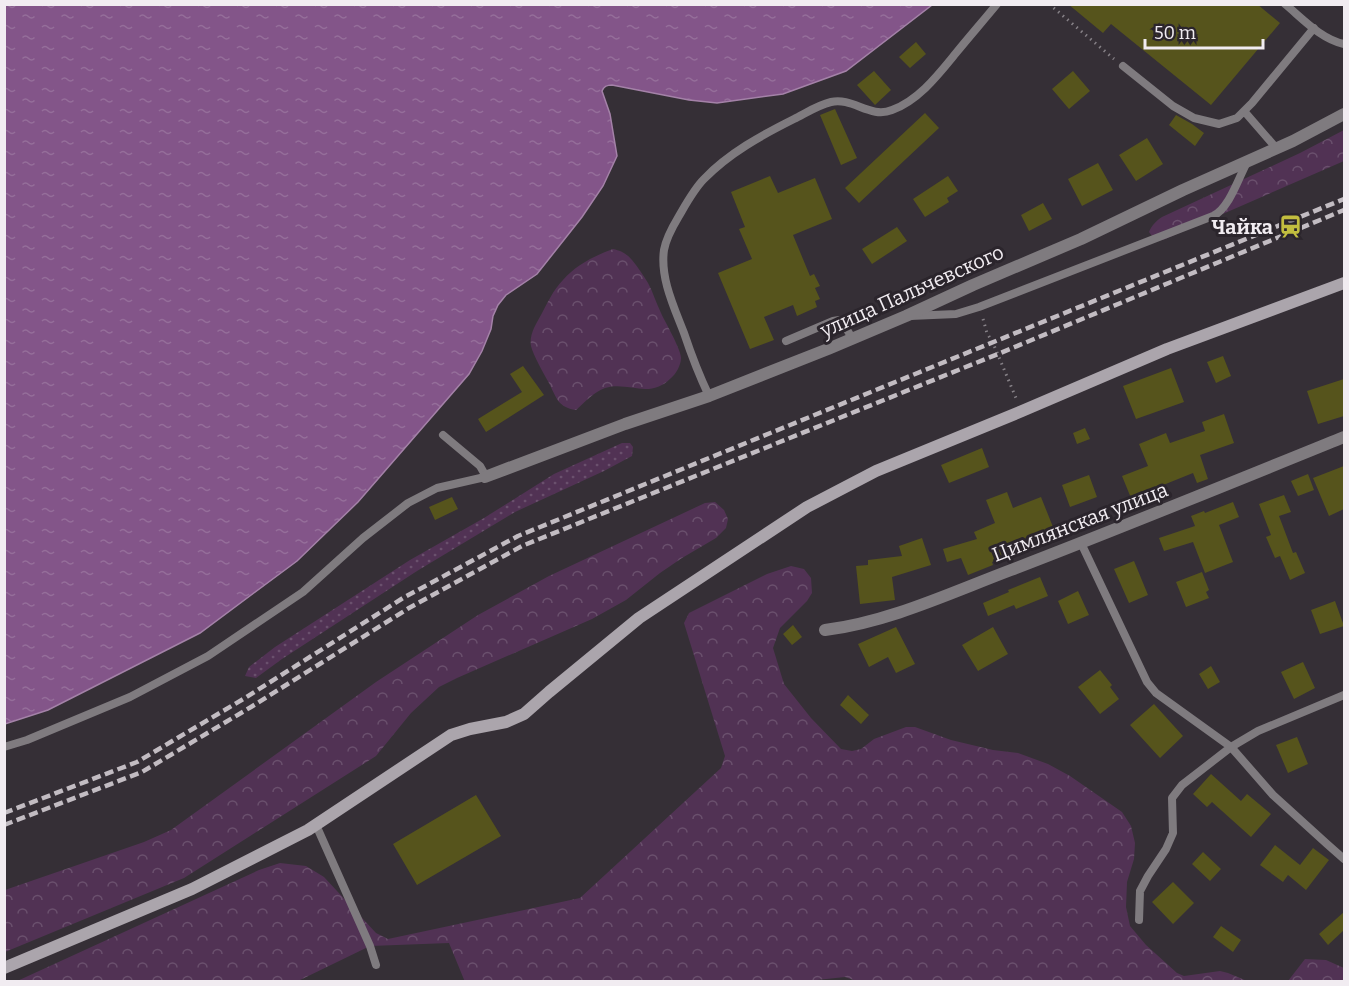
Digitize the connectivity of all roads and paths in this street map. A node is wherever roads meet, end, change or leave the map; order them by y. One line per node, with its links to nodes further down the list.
1 (997, 4): 17 (lane)
2 (1049, 4): 6 (path)
3 (1285, 4): 4 (lane)
4 (1314, 28): 5 (lane); 7 (lane)
5 (1344, 44)
6 (1123, 66): 7 (lane)
7 (1244, 111): 9 (lane)
8 (1344, 114): 9 (street, улица Пальчевского)
9 (1276, 149): 10 (street, улица Пальчевского)
10 (1247, 162): 12 (lane); 13 (street, улица Пальчевского)
11 (1344, 283): 26 (main road)
12 (980, 307): 13 (lane); 16 (path)
13 (906, 316): 14 (street, улица Пальчевского)
14 (852, 338): 15 (lane); 17 (street, улица Пальчевского)
15 (786, 341)
16 (1012, 389)
17 (709, 396): 20 (street, улица Пальчевского)
18 (443, 435): 20 (lane)
19 (1344, 437): 21 (street, Цимлянская улица)
20 (485, 477): 24 (lane)
21 (1081, 543): 22 (street, Цимлянская улица); 25 (lane)
22 (825, 630)
23 (1344, 695): 25 (lane)
24 (4, 747)
25 (1231, 747): 27 (lane); 28 (lane)
26 (316, 825): 29 (lane); 30 (main road)
27 (1344, 859)
28 (1139, 920)
29 (376, 965)
30 (4, 968)

